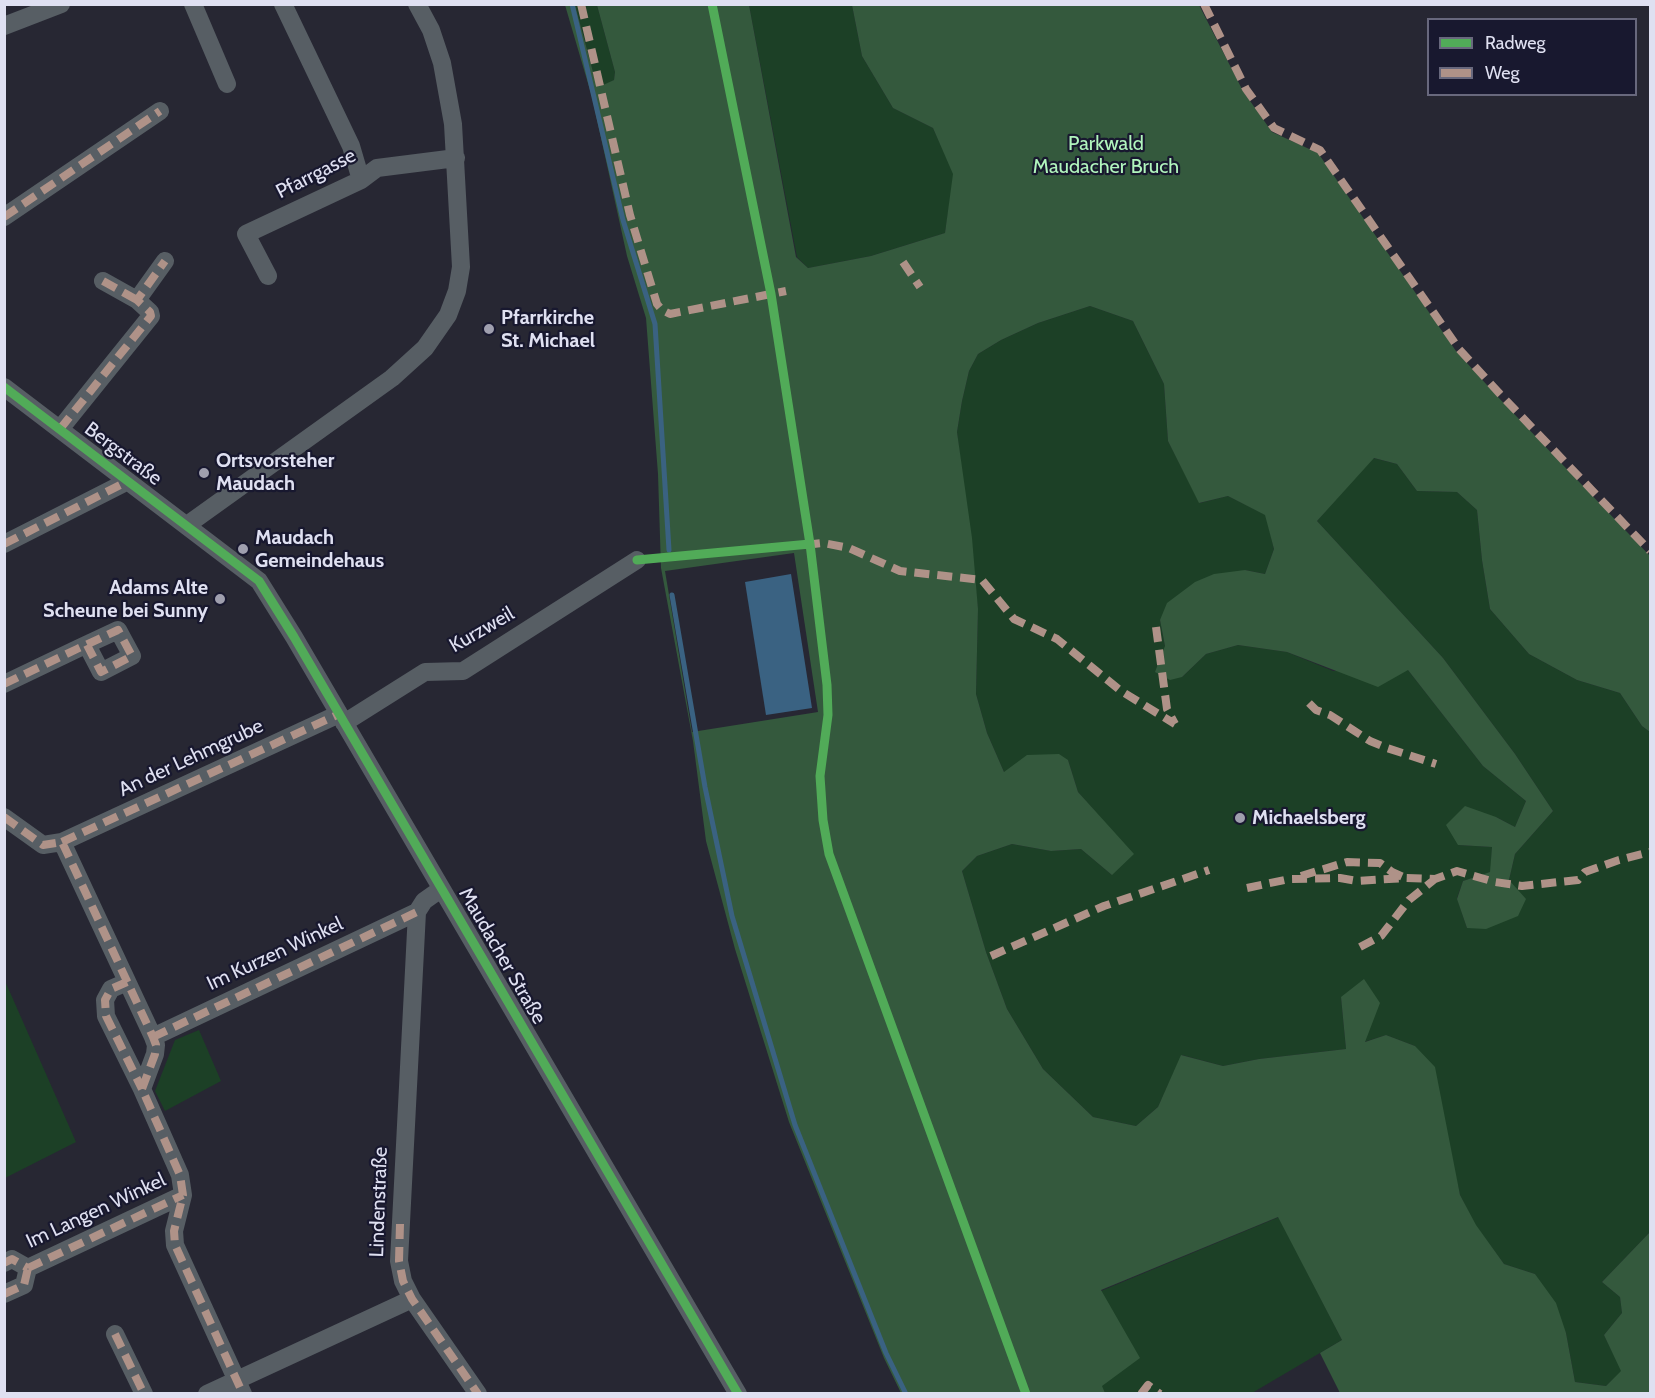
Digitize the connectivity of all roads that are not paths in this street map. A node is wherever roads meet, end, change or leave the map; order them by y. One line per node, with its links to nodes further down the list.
1 (61, 4): 5 (street)
2 (193, 4): 6 (street)
3 (283, 4): 9 (street)
4 (417, 4): 8 (street)
5 (4, 26)
6 (226, 84)
7 (160, 111): 10 (street)
8 (456, 158): 9 (street, Pfarrgasse); 18 (street)
9 (361, 180): 12 (street, Pfarrgasse)
10 (4, 217)
11 (165, 261): 14 (street)
12 (268, 276)
13 (103, 281): 14 (street)
14 (137, 300): 16 (street)
15 (4, 387): 16 (street, Bergstraße)
16 (60, 429): 17 (street, Bergstraße)
17 (128, 481): 18 (street, Bergstraße); 19 (street)
18 (187, 525): 20 (street, Bergstraße)
19 (4, 544)
20 (219, 550): 24 (street, Maudacher Straße)
21 (637, 560): 24 (street, Kurzweil)
22 (87, 645): 23 (street)
23 (4, 684)
24 (341, 718): 26 (street, An der Lehmgrube); 27 (street, Maudacher Straße)
25 (4, 817): 26 (street)
26 (62, 842): 29 (street)
27 (441, 889): 28 (street); 42 (street, Maudacher Straße)
28 (417, 912): 30 (street, Im Kurzen Winkel); 36 (street, Lindenstraße)
29 (127, 982): 30 (street); 31 (street, Im Langen Winkel)
30 (153, 1037): 31 (street)
31 (142, 1089): 32 (street, Im Langen Winkel)
32 (183, 1195): 34 (street, Im Langen Winkel); 38 (street, Im Langen Winkel)
33 (4, 1263): 34 (street, Im Langen Winkel)
34 (28, 1268): 35 (street, Im Langen Winkel)
35 (4, 1294)
36 (412, 1299): 38 (street); 41 (street, Lindenstraße)
37 (115, 1334): 39 (street)
38 (239, 1387): 40 (street)
39 (144, 1394)
40 (207, 1394)
41 (478, 1394)
42 (738, 1394)

